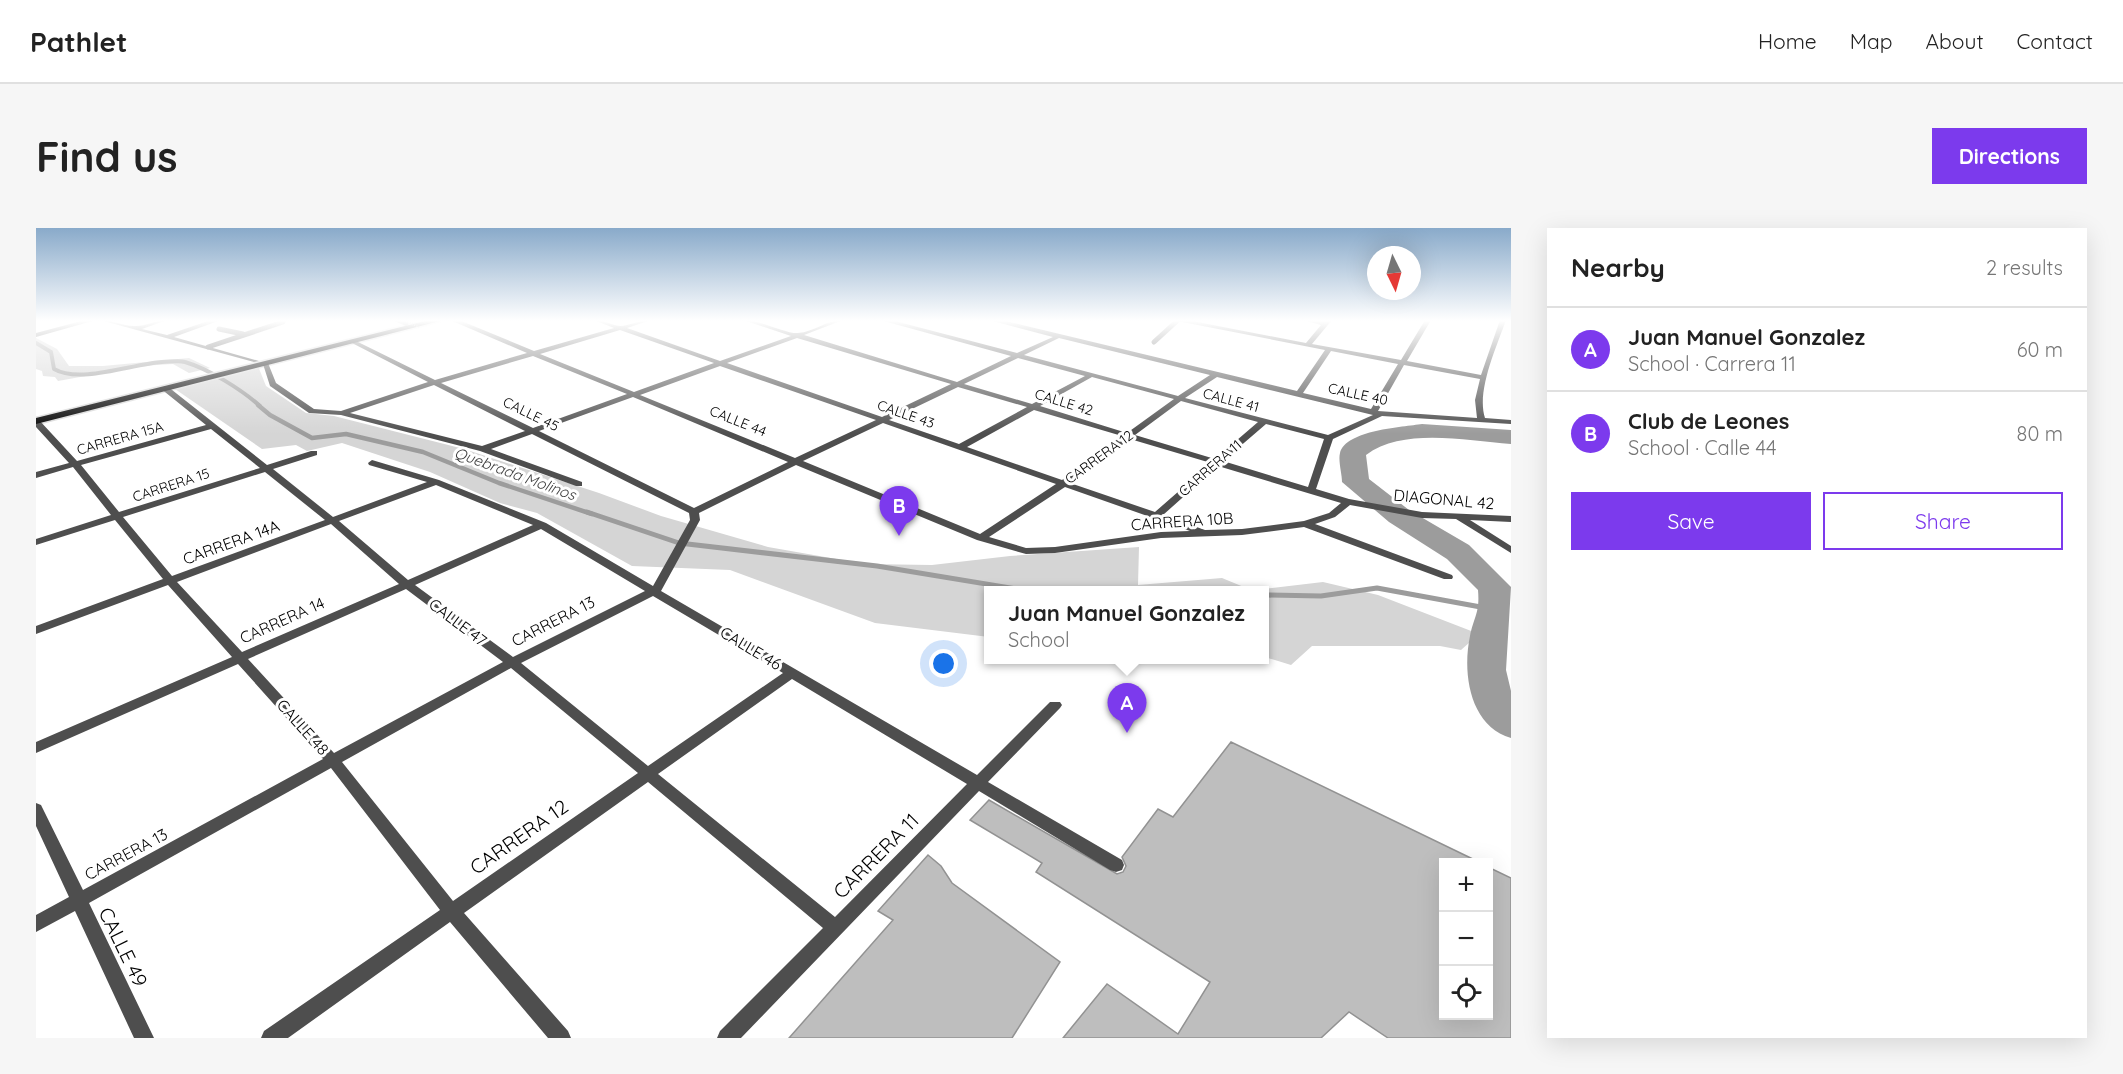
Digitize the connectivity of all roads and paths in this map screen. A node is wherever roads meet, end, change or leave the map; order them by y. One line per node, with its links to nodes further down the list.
1 (245, 358): 17 (street)
2 (268, 358): 17 (main road)
3 (291, 358): 20 (main road)
4 (386, 358): 26 (street, CALLE 45)
5 (520, 358): 26 (street)
6 (548, 358): 29 (street, CALLE 44)
7 (707, 358): 18 (street, CALLE 43)
8 (737, 358): 18 (street)
9 (873, 358): 27 (street, CALLE 42)
10 (1017, 358): 27 (street)
11 (1022, 358): 23 (street, CALLE 41)
12 (1149, 358): 22 (street, CALLE 40)
13 (1324, 358): 30 (street)
14 (1374, 358): 19 (street)
15 (1407, 358): 19 (street)
16 (1491, 358): 24 (street)
17 (256, 361): 21 (main road)
18 (722, 363): 29 (street); 36 (street, CALLE 43)
19 (1404, 363): 24 (street); 34 (street)
20 (266, 364): 21 (main road); 33 (street)
21 (233, 369): 25 (main road)
22 (1216, 374): 30 (street, CALLE 40); 31 (street, CARRERA 12)
23 (1091, 375): 31 (street, CALLE 41); 32 (street)
24 (1484, 378): 37 (street)
25 (190, 379): 28 (main road); 35 (main road)
26 (435, 382): 33 (street); 42 (street, CALLE 45)
27 (960, 384): 32 (street, CALLE 42); 36 (street)
28 (164, 388): 38 (main road); 41 (street, CALLE 47)
29 (635, 394): 42 (street); 48 (street, CALLE 44)
30 (1298, 395): 34 (street, CALLE 40)
31 (1179, 398): 39 (street, CALLE 41); 43 (street, CARRERA 12)
32 (1034, 406): 43 (street, CALLE 42); 45 (street)
33 (341, 413): 46 (street)
34 (1377, 413): 37 (street, CALLE 40); 44 (street)
35 (36, 414)
36 (882, 420): 45 (street, CALLE 43); 48 (street)
37 (1482, 420): 40 (street, CALLE 40)
38 (36, 421): 51 (street, CALLE 48)
39 (1264, 421): 44 (street, CALLE 41); 49 (street, CARRERA 11)
40 (1511, 422)
41 (211, 426): 51 (street, CARRERA 15A); 52 (street, CALLE 47)
42 (533, 430): 46 (street); 60 (street, CALLE 45)
43 (1128, 435): 49 (street, CALLE 42); 55 (street, CARRERA 12)
44 (1329, 438): 57 (street)
45 (960, 447): 55 (street, CALLE 43)
46 (483, 449): 56 (street)
47 (314, 453): 52 (street, CARRERA 15)
48 (796, 461): 60 (street); 69 (street, CALLE 44)
49 (1217, 461): 57 (street, CALLE 42); 62 (street, CARRERA 11)
50 (372, 463): 54 (street, CALLE 46)
51 (75, 464): 53 (street, CARRERA 15A); 61 (street, CALLE 48)
52 (265, 468): 61 (street, CARRERA 15); 65 (street, CALLE 47)
53 (36, 475)
54 (436, 482): 65 (street, CARRERA 14A); 67 (street, CALLE 46)
55 (1064, 483): 62 (street, CALLE 43); 69 (street, CARRERA 12)
56 (579, 484)
57 (1311, 491): 58 (street, CALLE 42)
58 (1348, 502): 59 (street, CALLE 42); 66 (street, CARRERA 10B)
59 (1374, 508): 63 (street, DIAGONAL 42)
60 (694, 512): 76 (street)
61 (116, 516): 70 (street, CARRERA 15); 74 (street, CALLE 48)
62 (1156, 516): 68 (street, CALLE 43)
63 (1460, 518): 64 (street, DIAGONAL 42); 72 (street)
64 (1511, 520)
65 (333, 521): 74 (street, CARRERA 14A); 75 (street, CALLE 47)
66 (1305, 524): 68 (street, CARRERA 10B); 73 (street)
67 (542, 525): 75 (street, CARRERA 14); 76 (street, CALLE 46)
68 (1206, 533): 71 (street, CARRERA 10B)
69 (981, 538): 71 (street, CALLE 44)
70 (36, 542)
71 (1012, 548)
72 (1511, 550)
73 (1448, 577)
74 (169, 580): 77 (street, CARRERA 14A); 78 (street, CALLE 48)
75 (406, 584): 78 (street, CARRERA 14); 79 (street, CALLE 47)
76 (656, 590): 79 (street, CARRERA 13); 80 (street, CALLE 46)
77 (36, 630)
78 (239, 657): 82 (street, CARRERA 14); 83 (street, CALLE 48)
79 (512, 662): 83 (street, CARRERA 13); 84 (street, CALLE 47)
80 (792, 673): 84 (street, CARRERA 12); 85 (street, CALLE 46)
81 (1055, 705): 85 (street, CARRERA 11)
82 (36, 748)
83 (334, 762): 88 (street, CARRERA 13); 89 (street, CALLE 48)
84 (645, 774): 89 (street, CARRERA 12); 91 (street, CALLE 47)
85 (978, 785): 87 (street, CALLE 46); 91 (street, CARRERA 11)
86 (36, 809): 88 (street, CALLE 49)
87 (1116, 865)
88 (77, 901): 90 (street, CARRERA 13); 92 (street, CALLE 49)
89 (451, 911): 93 (street, CARRERA 12); 94 (street, CALLE 48)
90 (36, 924)
91 (834, 927): 95 (street, CARRERA 11)
92 (144, 1038)
93 (272, 1038)
94 (561, 1038)
95 (727, 1038)

